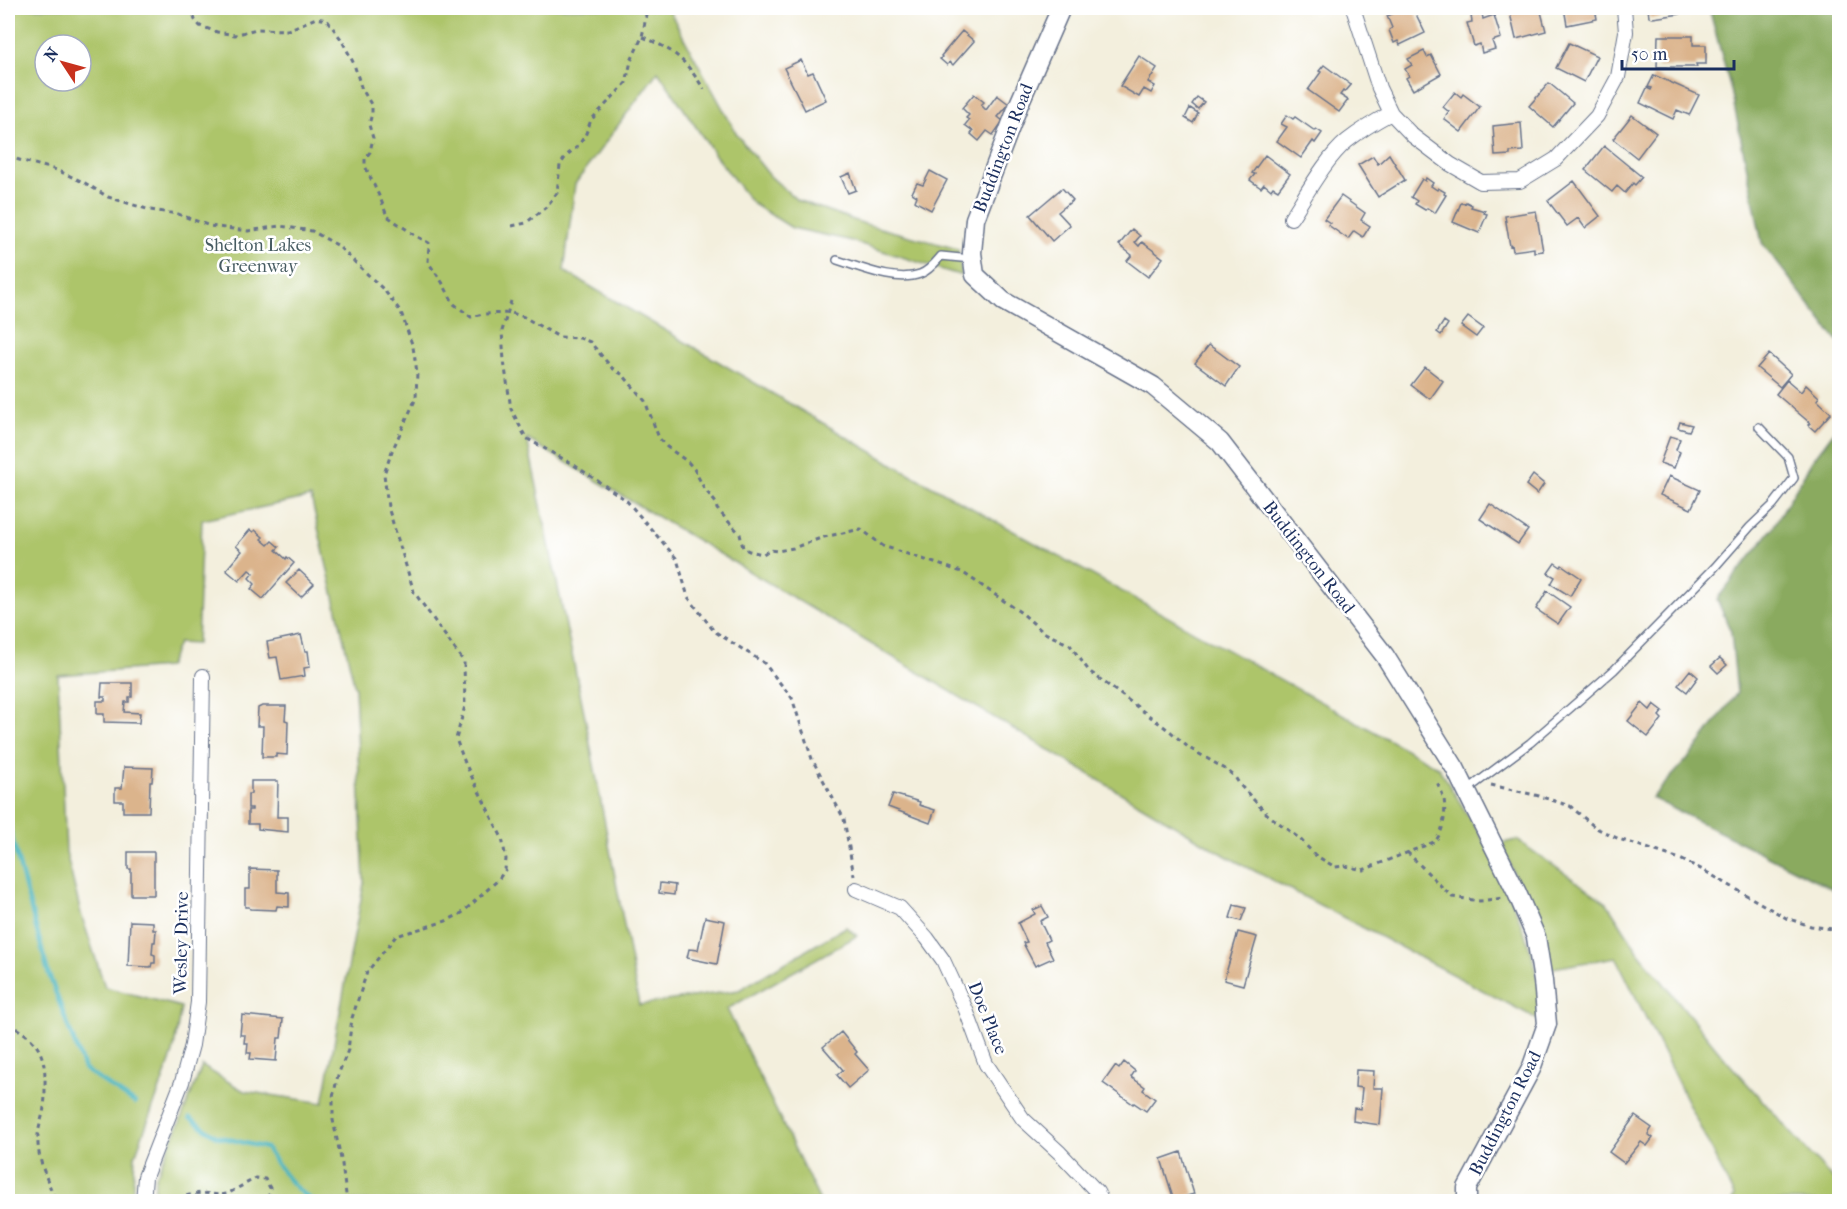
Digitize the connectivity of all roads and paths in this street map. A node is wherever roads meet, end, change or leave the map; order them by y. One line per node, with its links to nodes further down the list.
1 (191, 8): 15 (path)
2 (645, 8): 6 (path)
3 (1060, 8): 13 (street, Buddington Road)
4 (1353, 8): 8 (street)
5 (1624, 8): 8 (street)
6 (642, 37): 7 (path); 11 (path)
7 (704, 88)
8 (1391, 113): 10 (street)
9 (8, 157): 29 (path)
10 (1291, 218)
11 (512, 226)
12 (837, 260): 13 (lane)
13 (973, 260): 19 (street, Buddington Road)
14 (511, 300): 15 (path)
15 (507, 314): 20 (path); 21 (path)
16 (1759, 427): 19 (lane)
17 (203, 676): 26 (street, Wesley Drive)
18 (1436, 780): 20 (path)
19 (1473, 786): 22 (street, Buddington Road); 23 (path)
20 (1407, 852): 22 (path)
21 (856, 889): 30 (street, Doe Place)
22 (1517, 892): 31 (street, Buddington Road)
23 (1839, 930)
24 (8, 1024): 25 (path)
25 (56, 1202)
26 (143, 1202)
27 (171, 1202): 28 (path)
28 (268, 1202)
29 (347, 1202)
30 (1102, 1202)
31 (1467, 1202)

